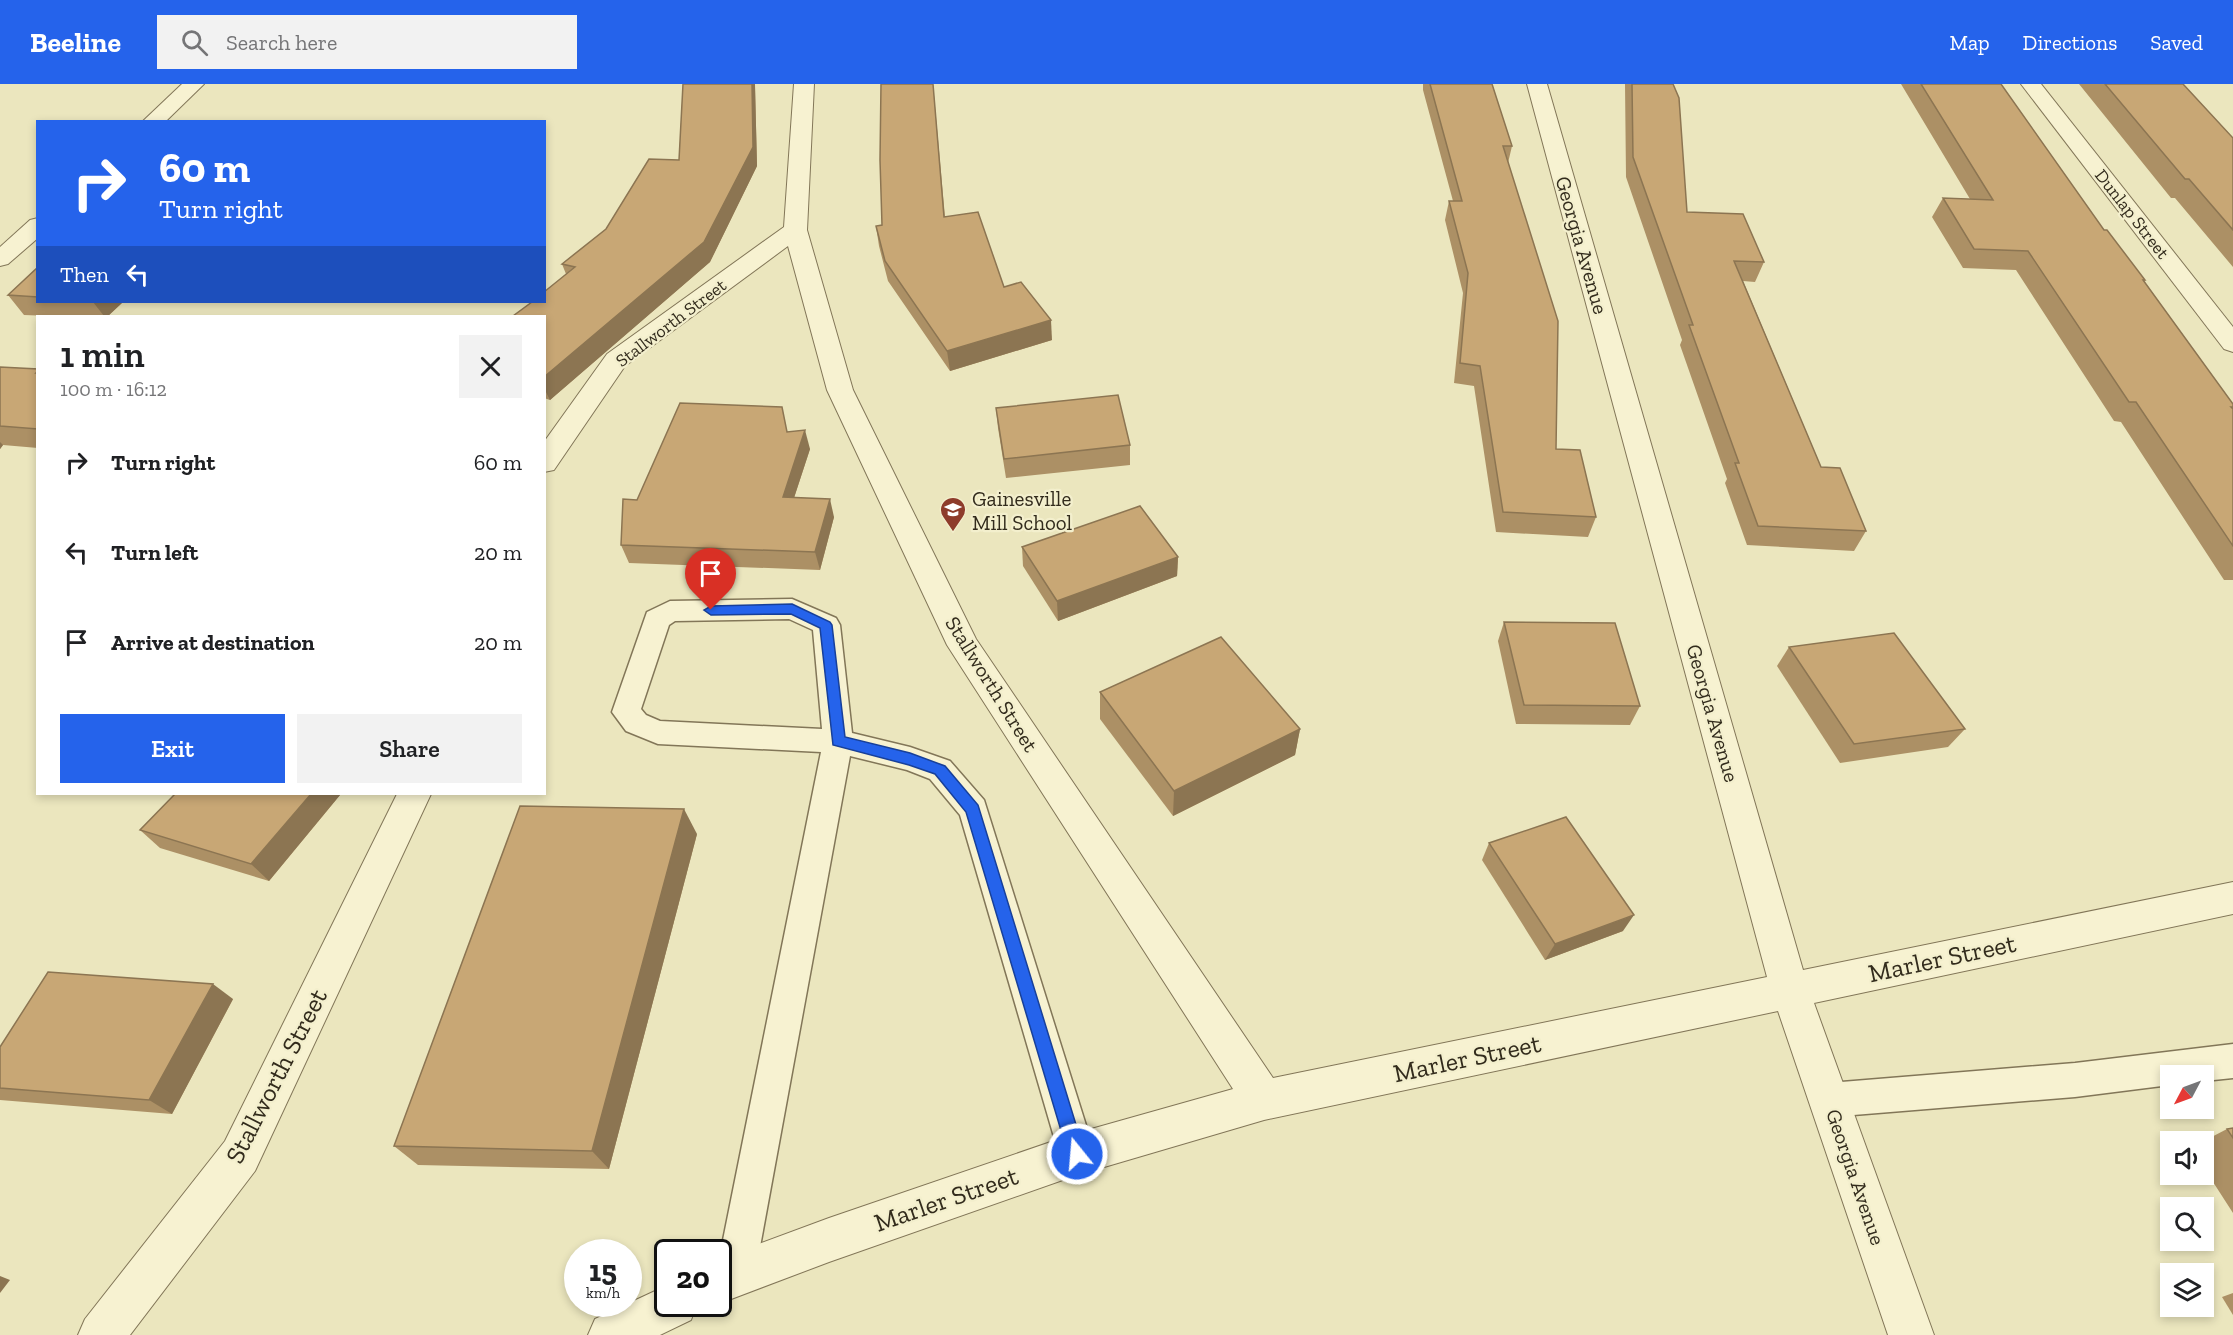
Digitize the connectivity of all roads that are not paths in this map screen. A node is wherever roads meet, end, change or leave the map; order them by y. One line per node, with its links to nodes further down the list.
1 (194, 84): 5 (street)
2 (804, 84): 7 (street, Stallworth Street)
3 (1538, 84): 14 (street, Georgia Avenue)
4 (2031, 84): 9 (street, Dunlap Street)
5 (154, 120)
6 (36, 227): 8 (street)
7 (795, 230): 10 (street, Stallworth Street); 16 (street, Stallworth Street)
8 (0, 259)
9 (2233, 344)
10 (546, 460)
11 (838, 741): 11 (lane); 18 (lane); 19 (lane)
12 (414, 795): 22 (street, Stallworth Street)
13 (2233, 898): 14 (street, Marler Street)
14 (1790, 990): 16 (street, Marler Street); 17 (street, Georgia Avenue)
15 (2233, 1061): 17 (lane)
16 (1264, 1100): 18 (street, Marler Street)
17 (1829, 1100): 24 (street, Georgia Avenue)
18 (1077, 1154): 20 (street, Marler Street)
19 (732, 1254)
20 (732, 1276)
21 (654, 1314): 23 (street)
22 (101, 1335)
23 (611, 1335)
24 (1911, 1335)

